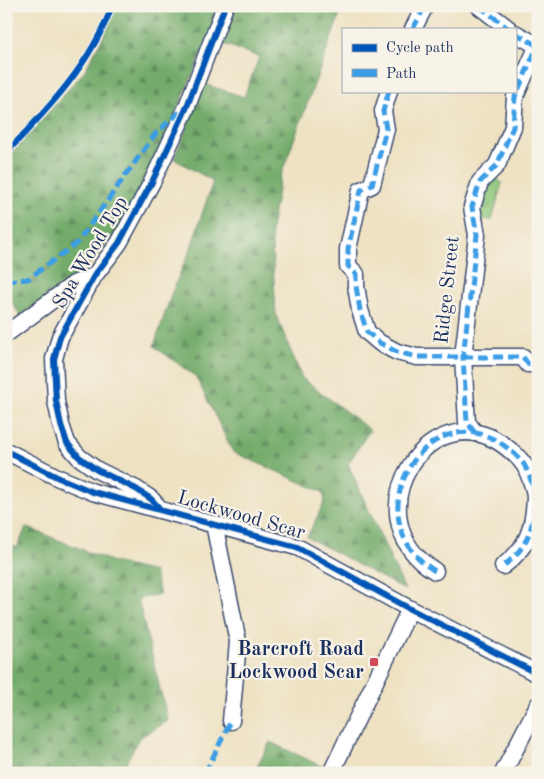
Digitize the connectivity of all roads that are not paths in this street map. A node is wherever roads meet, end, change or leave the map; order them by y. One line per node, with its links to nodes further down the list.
1 (225, 6): 9 (street, Spa Wood Top)
2 (425, 6): 4 (street)
3 (479, 6): 5 (street)
4 (414, 28)
5 (508, 28)
6 (516, 34): 7 (street)
7 (538, 46): 11 (street, Ridge Street)
8 (389, 92): 11 (street)
9 (94, 276): 10 (street); 15 (street, Spa Wood Top)
10 (6, 334)
11 (463, 357): 12 (street); 13 (street, Ridge Street)
12 (538, 364)
13 (475, 433): 17 (street); 18 (street)
14 (6, 451): 15 (street, Lockwood Scar)
15 (161, 510): 16 (street, Lockwood Scar)
16 (214, 524): 19 (street, Lockwood Scar); 22 (street)
17 (503, 566)
18 (435, 570)
19 (410, 609): 20 (street, Lockwood Scar); 23 (street)
20 (538, 674)
21 (538, 705): 24 (street)
22 (231, 721)
23 (331, 773)
24 (503, 773)

